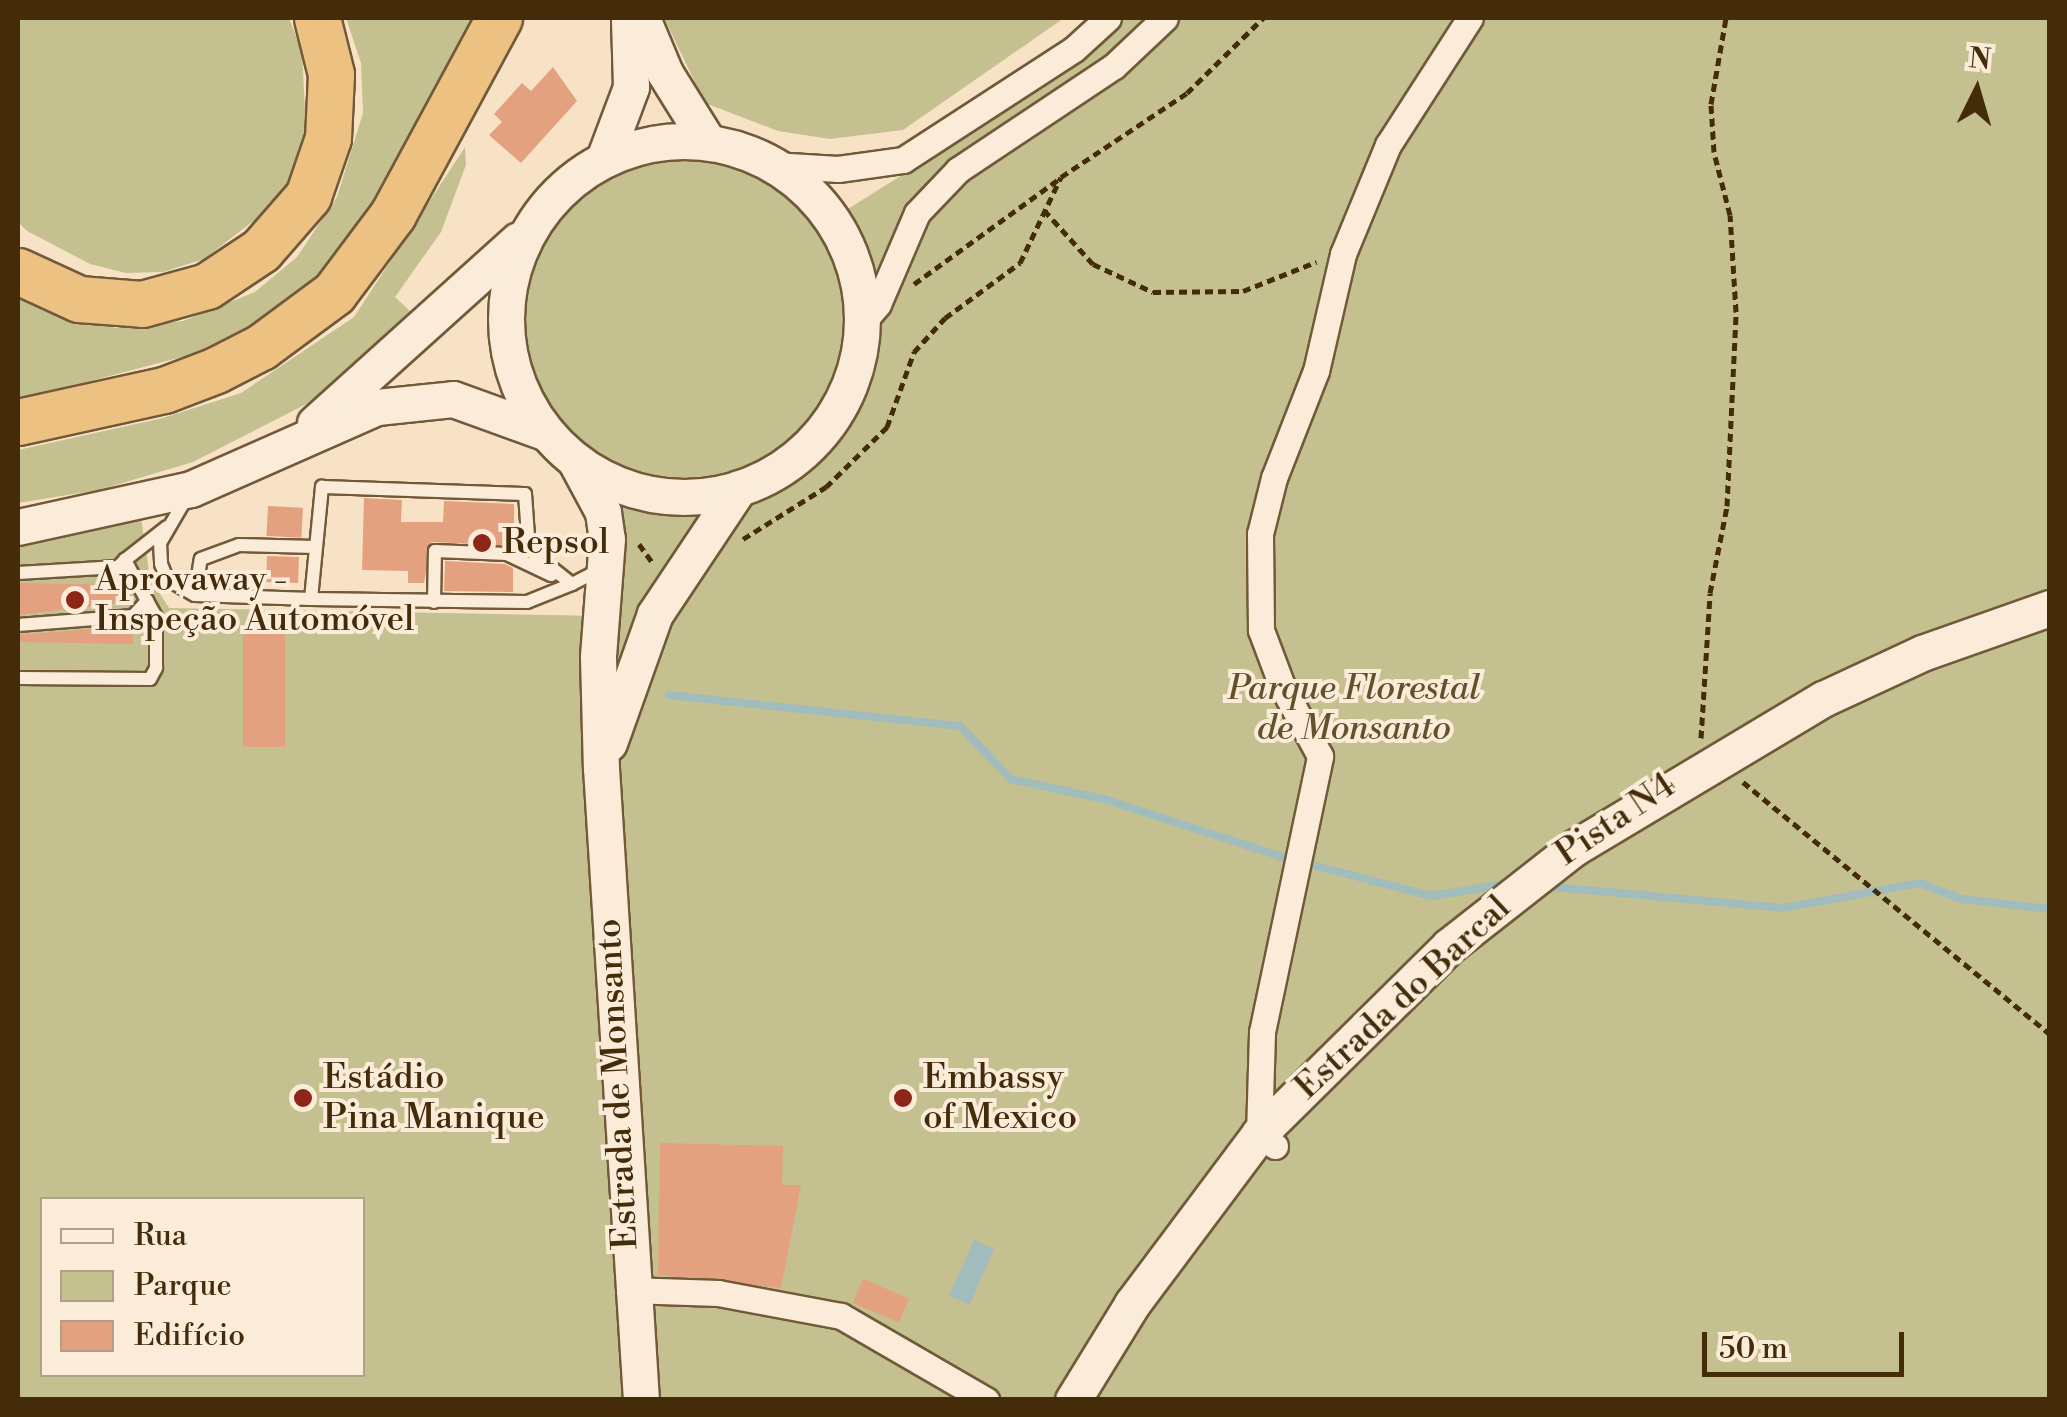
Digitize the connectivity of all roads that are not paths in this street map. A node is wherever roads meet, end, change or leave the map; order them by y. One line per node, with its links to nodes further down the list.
1 (316, 18): 12 (highway)
2 (499, 18): 14 (highway)
3 (629, 18): 9 (street)
4 (642, 18): 8 (street)
5 (1108, 18): 10 (street)
6 (1166, 18): 13 (street)
7 (1470, 18): 34 (street)
8 (708, 142): 9 (street); 10 (street)
9 (604, 159): 11 (street)
10 (774, 165): 13 (street)
11 (532, 225): 15 (street); 16 (street)
12 (18, 272)
13 (870, 313): 18 (street)
14 (18, 422)
15 (295, 440): 16 (street); 17 (street)
16 (561, 446): 18 (street); 22 (street, Estrada de Monsanto)
17 (191, 488): 19 (street); 20 (lane)
18 (738, 488): 33 (street, Estrada de Monsanto)
19 (18, 527)
20 (167, 527): 23 (lane); 26 (lane)
21 (314, 547): 25 (lane); 26 (lane); 27 (lane)
22 (607, 553): 25 (lane); 33 (street, Estrada de Monsanto)
23 (125, 560): 24 (lane); 28 (lane)
24 (18, 573)
25 (572, 584): 29 (lane); 29 (lane)
26 (196, 595): 27 (lane)
27 (312, 599): 29 (lane)
28 (147, 602): 31 (lane); 32 (lane)
29 (434, 602)
30 (2050, 608): 34 (street, Estrada do Barcal)
31 (18, 625)
32 (18, 678)
33 (601, 768): 35 (street, Estrada de Monsanto)
34 (1267, 1140): 38 (street, Estrada do Barcal)
35 (629, 1290): 36 (street, Estrada de Monsanto); 37 (street)
36 (640, 1400)
37 (986, 1400)
38 (1073, 1400)

